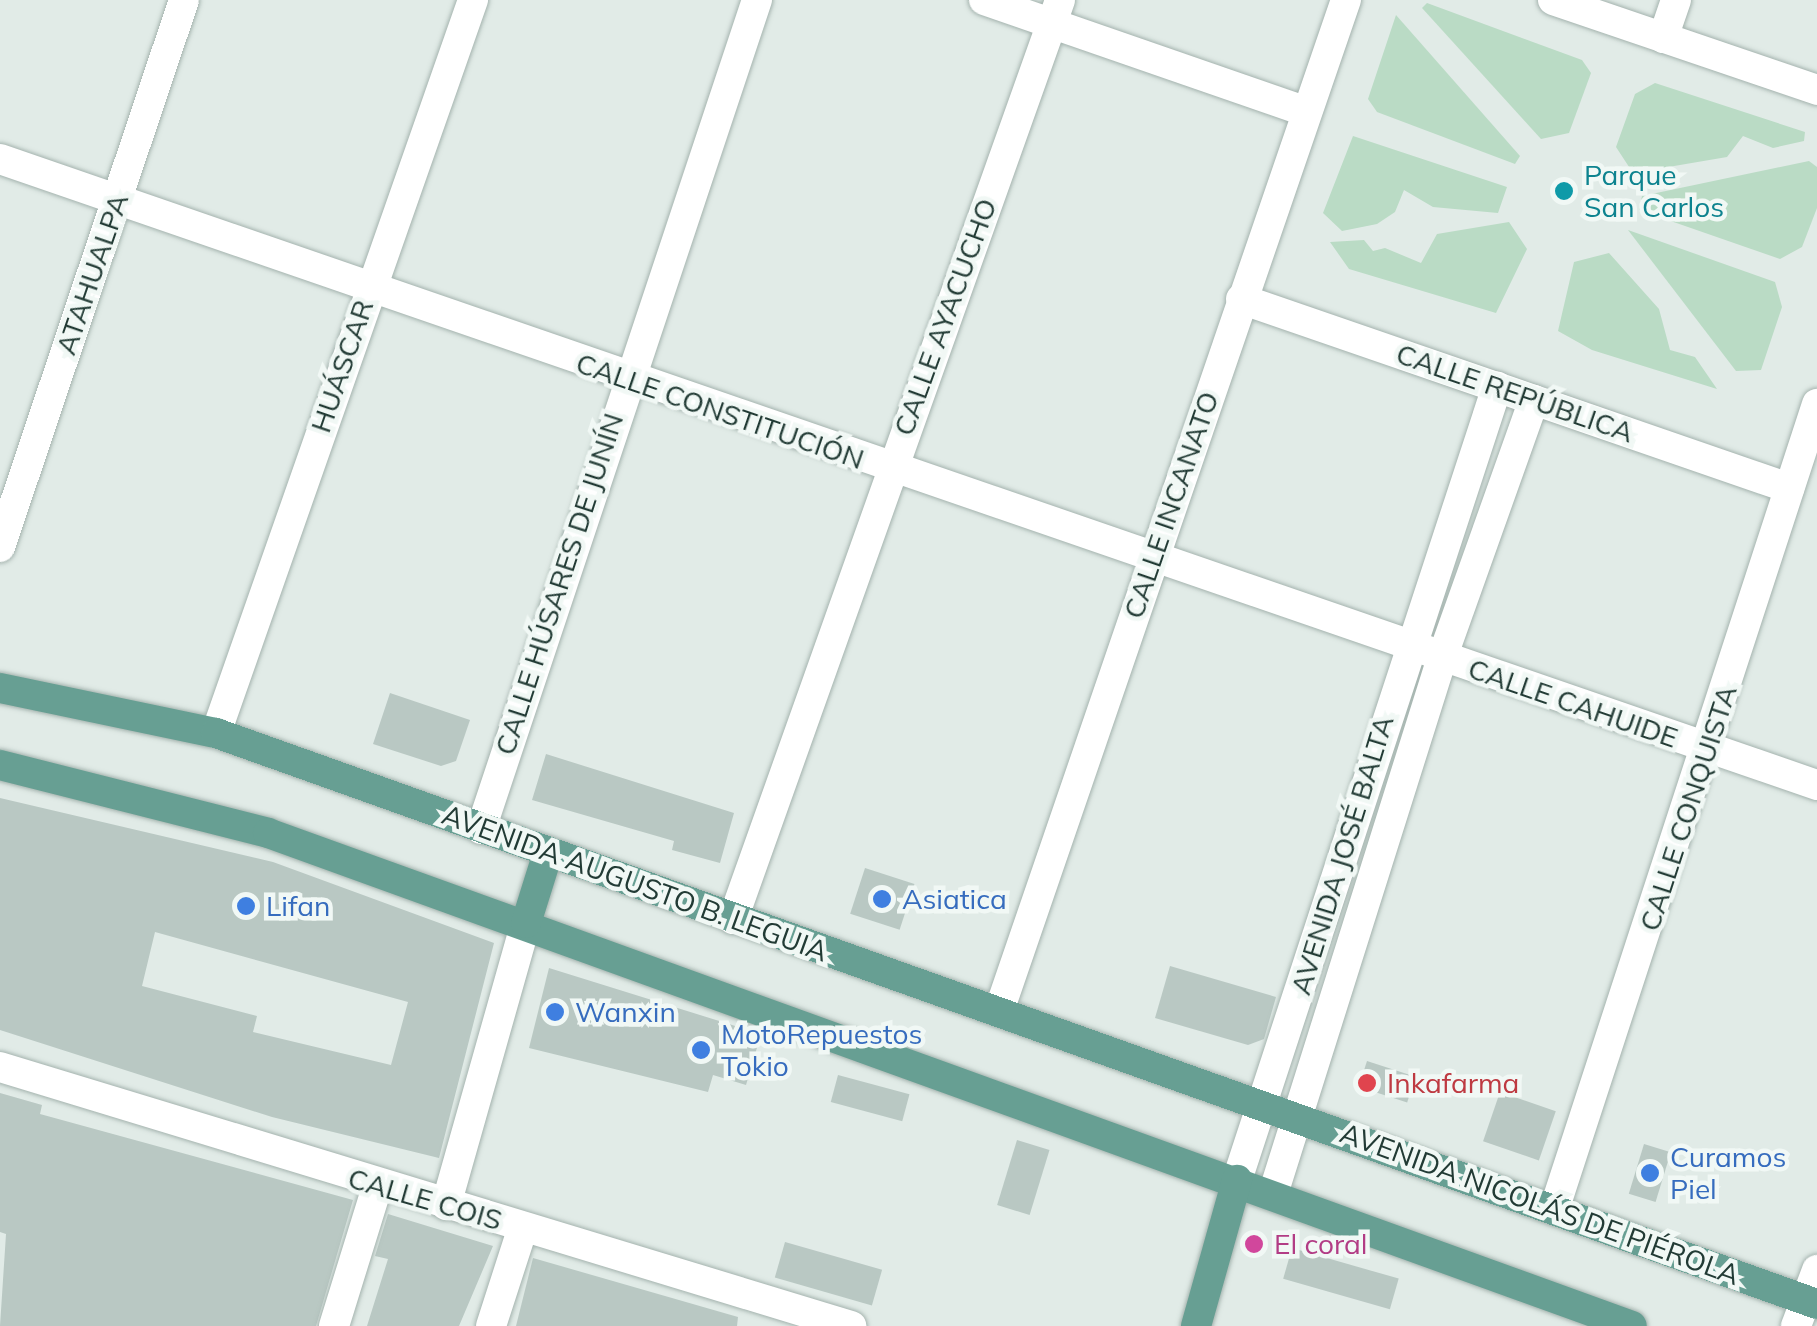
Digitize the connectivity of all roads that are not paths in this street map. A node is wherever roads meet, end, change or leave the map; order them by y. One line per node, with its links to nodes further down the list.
1 (184, 0): 14 (street, ATAHUALPA)
2 (473, 0): 15 (street, HUÁSCAR)
3 (757, 0): 17 (street, CALLE HÚSARES DE JUNÍN)
4 (984, 0): 8 (street)
5 (1346, 0): 12 (street, CALLE INCANATO)
6 (1553, 0): 9 (street)
7 (1676, 0): 10 (street)
8 (1056, 12): 12 (street); 21 (street, CALLE AYACUCHO)
9 (1627, 12): 10 (street)
10 (1663, 38): 11 (street)
11 (1817, 90)
12 (1304, 112): 16 (street, CALLE INCANATO)
13 (0, 159): 14 (street, CALLE CONSTITUCIÓN)
14 (116, 200): 15 (street, CALLE CONSTITUCIÓN); 23 (street, ATAHUALPA)
15 (369, 288): 17 (street, CALLE CONSTITUCIÓN); 28 (street, HUÁSCAR)
16 (1241, 299): 18 (street, CALLE REPÚBLICA); 24 (street, CALLE INCANATO)
17 (624, 379): 21 (street, CALLE CONSTITUCIÓN); 32 (street, CALLE HÚSARES DE JUNÍN)
18 (1497, 387): 19 (street, CALLE REPÚBLICA); 25 (street, AVENIDA JOSÉ BALTA)
19 (1534, 400): 22 (street, CALLE REPÚBLICA); 26 (street, AVENIDA JOSÉ BALTA)
20 (1817, 404): 22 (street, CALLE CONQUISTA)
21 (889, 470): 24 (street, CALLE CONSTITUCIÓN); 34 (street, CALLE AYACUCHO)
22 (1789, 488): 29 (street, CALLE CONQUISTA)
23 (0, 548)
24 (1153, 559): 25 (street, CALLE CONSTITUCIÓN); 36 (street, CALLE INCANATO)
25 (1408, 644): 26 (street, CALLE CONSTITUCIÓN); 38 (street, AVENIDA JOSÉ BALTA)
26 (1442, 658): 29 (street, CALLE CAHUIDE); 39 (street, AVENIDA JOSÉ BALTA)
27 (0, 688): 28 (main road, AVENIDA AUGUSTO B. LEGUIA)
28 (216, 733): 32 (main road, AVENIDA AUGUSTO B. LEGUIA)
29 (1710, 749): 31 (street, CALLE CAHUIDE); 44 (street, CALLE CONQUISTA)
30 (0, 766): 35 (main road)
31 (1817, 785)
32 (481, 829): 33 (main road, AVENIDA AUGUSTO B. LEGUIA)
33 (548, 854): 34 (main road, AVENIDA AUGUSTO B. LEGUIA); 35 (main road)
34 (733, 919): 36 (main road, AVENIDA AUGUSTO B. LEGUIA)
35 (526, 923): 40 (main road); 43 (street)
36 (999, 1011): 38 (main road, AVENIDA AUGUSTO B. LEGUIA)
37 (0, 1067): 41 (street, CALLE COIS)
38 (1264, 1104): 39 (main road, AVENIDA NICOLÁS DE PIÉROLA); 40 (street, AVENIDA JOSÉ BALTA)
39 (1297, 1116): 42 (street, AVENIDA JOSÉ BALTA); 44 (main road, AVENIDA NICOLÁS DE PIÉROLA)
40 (1236, 1180): 42 (main road); 51 (main road, AVENIDA JOSÉ BALTA)
41 (376, 1188): 43 (street, CALLE COIS); 48 (street)
42 (1272, 1194): 52 (main road)
43 (446, 1205): 45 (street, CALLE COIS)
44 (1554, 1210): 47 (main road, AVENIDA NICOLÁS DE PIÉROLA)
45 (523, 1227): 49 (street); 50 (street, CALLE COIS)
46 (1817, 1270): 47 (street)
47 (1806, 1310)
48 (334, 1326)
49 (490, 1326)
50 (851, 1326)
51 (1196, 1326)
52 (1632, 1326)

